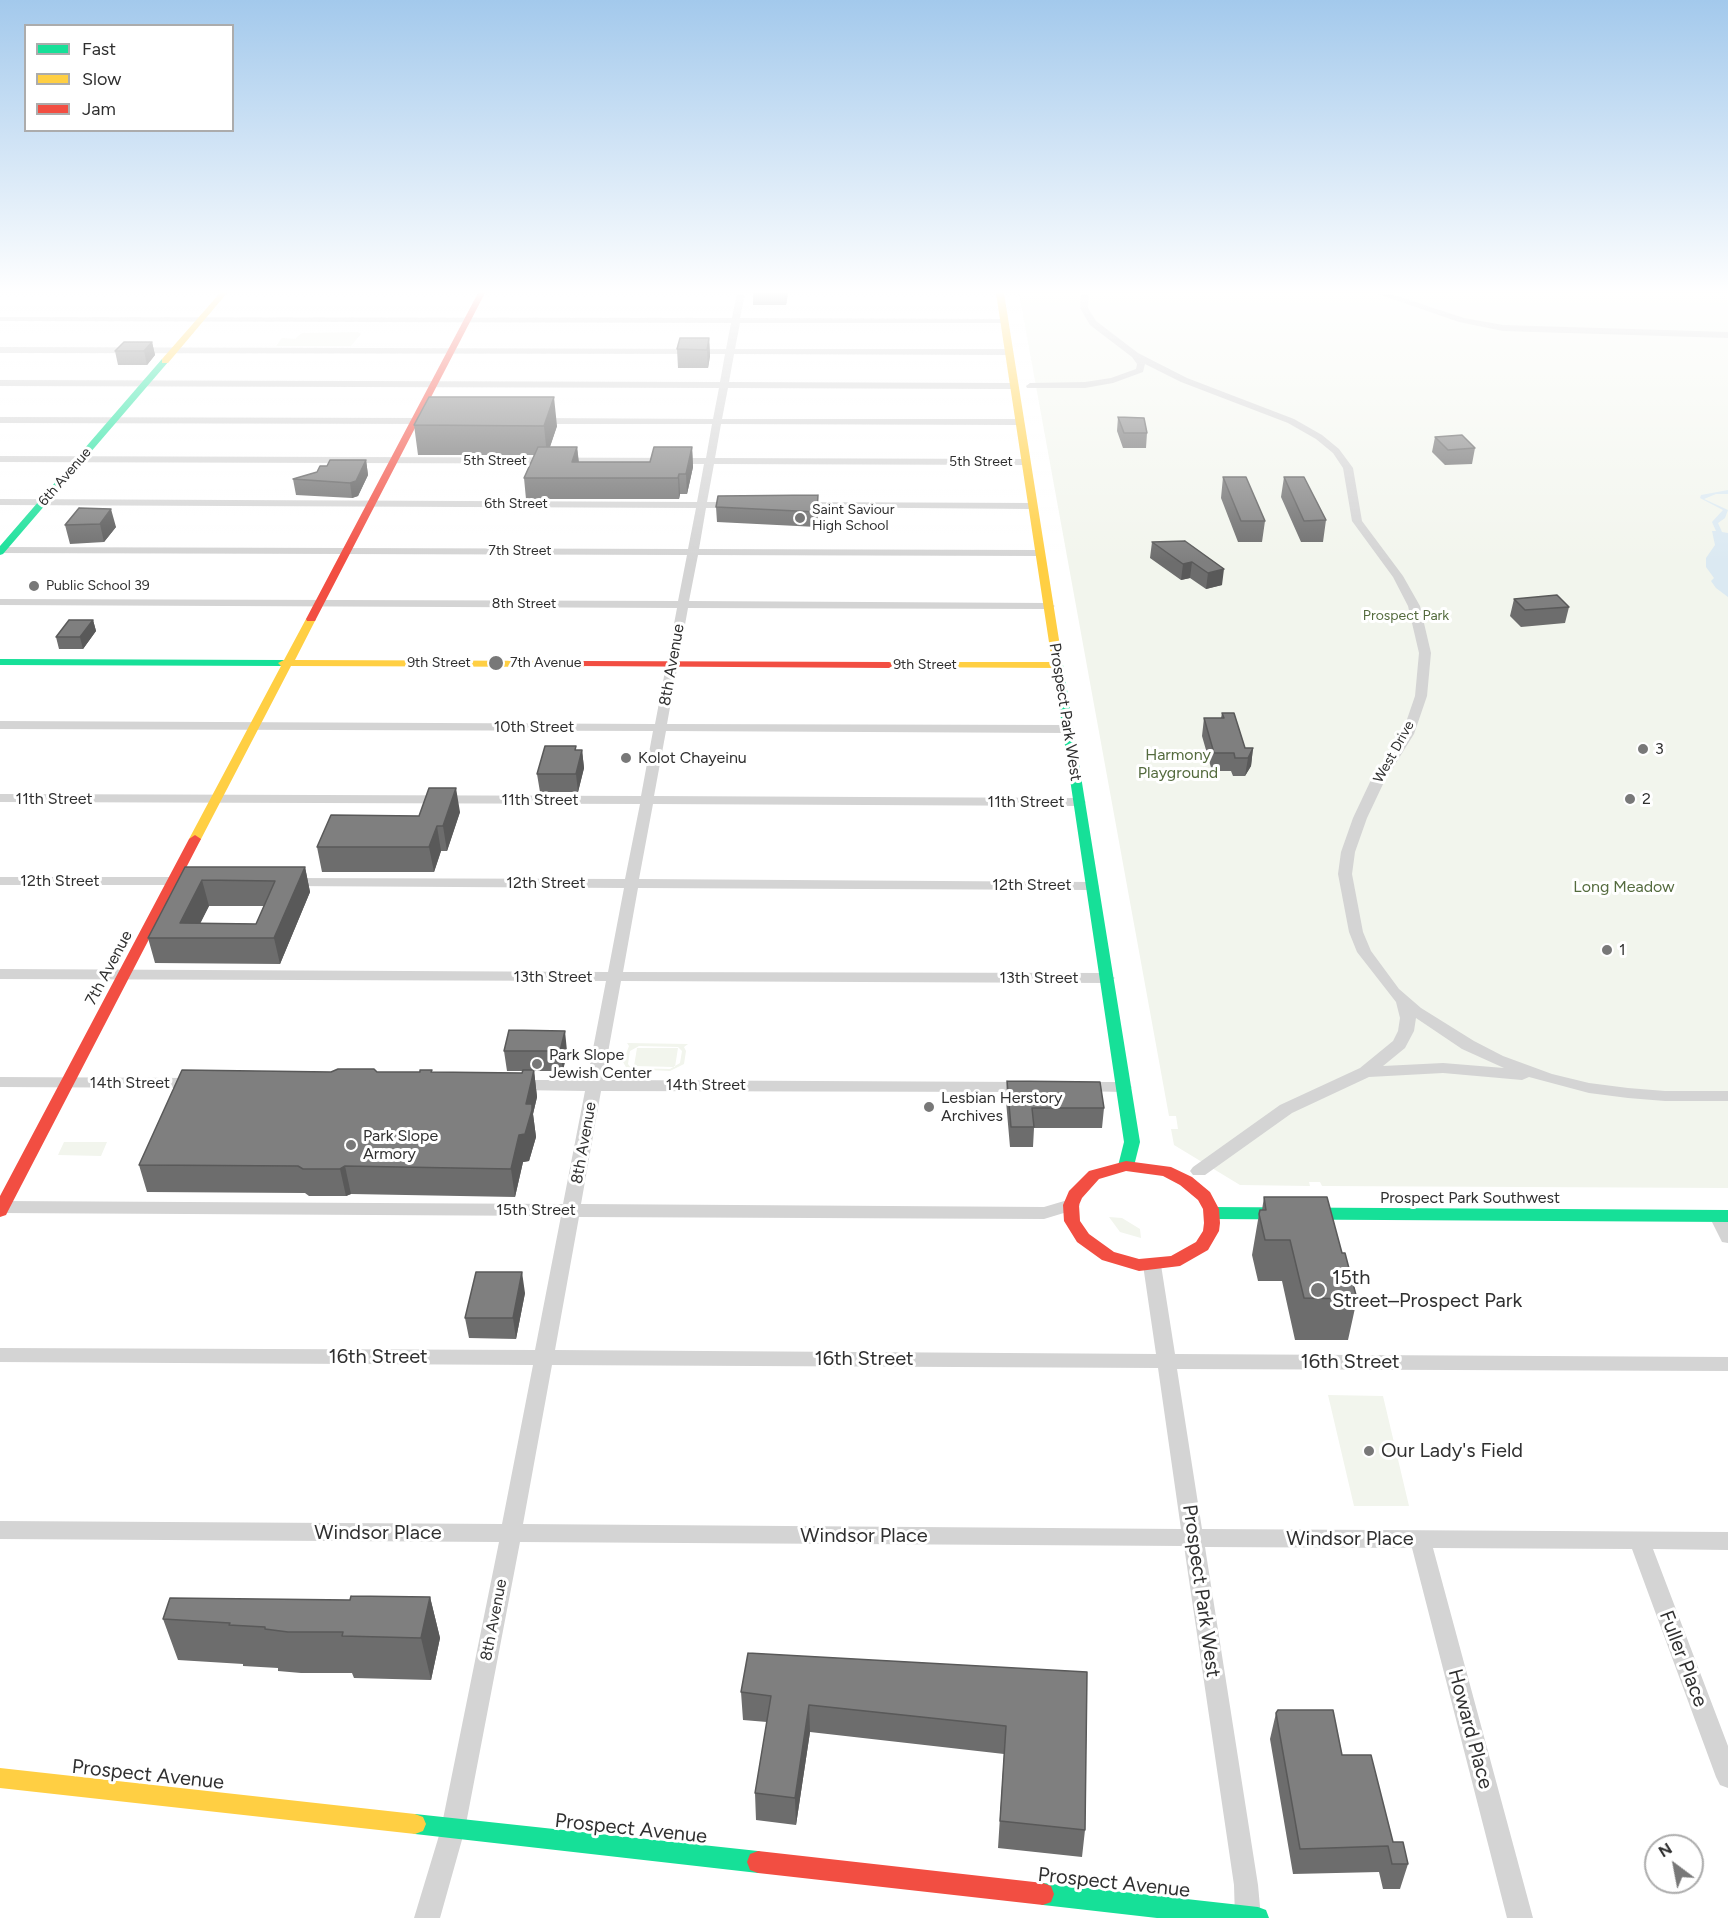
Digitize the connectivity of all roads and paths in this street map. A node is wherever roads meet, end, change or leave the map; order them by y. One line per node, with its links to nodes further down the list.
1 (0, 383): 5 (street)
2 (1013, 383): 8 (street, Prospect Park West)
3 (1094, 383): 9 (street)
4 (1191, 383): 59 (street, West Drive)
5 (146, 384): 6 (street); 11 (street, 6th Avenue)
6 (435, 384): 7 (street); 12 (street, 7th Avenue)
7 (724, 385): 8 (street); 15 (street, 8th Avenue)
8 (1014, 386): 16 (street, Prospect Park West)
9 (1030, 386)
10 (0, 420): 11 (street)
11 (114, 420): 12 (street); 18 (street, 6th Avenue)
12 (416, 421): 13 (street); 19 (street, 7th Avenue)
13 (439, 421)
14 (520, 421): 15 (street)
15 (717, 422): 16 (street); 20 (street, 8th Avenue)
16 (1019, 422): 21 (street, Prospect Park West)
17 (0, 459): 18 (street, 5th Street)
18 (80, 459): 19 (street, 5th Street); 23 (street, 6th Avenue)
19 (394, 460): 20 (street, 5th Street); 24 (street, 7th Avenue)
20 (710, 461): 21 (street, 5th Street); 25 (street, 8th Avenue)
21 (1025, 462): 28 (street, Prospect Park West)
22 (0, 502): 23 (street, 6th Street)
23 (43, 503): 24 (street, 6th Street); 29 (street, 6th Avenue)
24 (372, 504): 25 (street, 6th Street); 30 (street, 7th Avenue)
25 (702, 505): 26 (street, 6th Street); 31 (street, 8th Avenue)
26 (749, 505)
27 (784, 505): 28 (street)
28 (1032, 506): 32 (street, Prospect Park West)
29 (0, 550): 30 (street, 7th Street)
30 (347, 551): 31 (street, 7th Street); 34 (street, 7th Avenue)
31 (693, 552): 32 (street, 7th Street); 35 (street, 8th Avenue)
32 (1040, 553): 36 (street, Prospect Park West)
33 (0, 602): 34 (street, 8th Street)
34 (320, 604): 35 (street, 8th Street); 38 (street, 7th Avenue)
35 (683, 605): 36 (street, 8th Street); 39 (street, 8th Avenue)
36 (1049, 606): 40 (street, Prospect Park West)
37 (0, 662): 38 (street, 9th Street)
38 (289, 663): 39 (street, 9th Street); 42 (street, 7th Avenue)
39 (672, 664): 40 (street, 9th Street); 43 (street, 8th Avenue)
40 (1058, 665): 44 (street, Prospect Park West)
41 (0, 726): 42 (street, 10th Street)
42 (255, 726): 43 (street, 10th Street); 46 (street, 7th Avenue)
43 (660, 728): 44 (street, 10th Street); 47 (street, 8th Avenue)
44 (1068, 729): 48 (street, Prospect Park West)
45 (0, 798): 46 (street, 11th Street)
46 (217, 799): 47 (street, 11th Street); 50 (street, 7th Avenue)
47 (647, 801): 48 (street, 11th Street); 53 (street, 8th Avenue)
48 (1079, 802): 54 (street, Prospect Park West)
49 (0, 881): 50 (street, 12th Street)
50 (173, 881): 51 (street, 12th Street); 56 (street, 7th Avenue)
51 (202, 881)
52 (274, 882): 53 (street, 12th Street)
53 (632, 883): 54 (street, 12th Street); 57 (street, 8th Avenue)
54 (1092, 885): 58 (street, Prospect Park West)
55 (0, 974): 56 (street, 13th Street)
56 (124, 975): 57 (street, 13th Street); 63 (street, 7th Avenue)
57 (615, 977): 58 (street, 13th Street); 66 (street, 8th Avenue)
58 (1107, 978): 69 (street, Prospect Park West)
59 (1404, 1002): 60 (street, West Drive); 61 (street, West Drive)
60 (1366, 1072): 61 (street, West Drive); 72 (street, West Drive)
61 (1548, 1078): 70 (street, West Drive)
62 (0, 1082): 63 (street, 14th Street)
63 (68, 1083): 64 (street, 14th Street); 74 (street, 7th Avenue)
64 (207, 1083)
65 (501, 1085): 66 (street, 14th Street)
66 (595, 1085): 67 (street, 14th Street); 75 (street, 8th Avenue)
67 (1043, 1087)
68 (1067, 1087): 69 (street)
69 (1124, 1087): 71 (street, Prospect Park West)
70 (1728, 1096)
71 (1126, 1166): 73 (street); 76 (street)
72 (1199, 1171)
73 (1071, 1205): 75 (street, 15th Street); 79 (street)
74 (1, 1208): 75 (street, 15th Street)
75 (571, 1210): 81 (street, 8th Avenue)
76 (1212, 1213): 77 (street, Prospect Park Southwest); 79 (street)
77 (1723, 1216): 78 (street)
78 (1728, 1237)
79 (1152, 1265): 82 (street, Prospect Park West)
80 (0, 1355): 81 (street, 16th Street)
81 (544, 1358): 82 (street, 16th Street); 85 (street, 8th Avenue)
82 (1166, 1361): 83 (street, 16th Street); 86 (street, Prospect Park West)
83 (1728, 1364)
84 (0, 1530): 85 (street, Windsor Place)
85 (511, 1534): 86 (street, Windsor Place); 92 (street, 8th Avenue)
86 (1194, 1538): 87 (street, Windsor Place); 94 (street, Prospect Park West)
87 (1420, 1539): 88 (street, Windsor Place); 95 (street, Howard Place)
88 (1639, 1541): 89 (street, Windsor Place); 90 (street, Fuller Place)
89 (1728, 1541)
90 (1728, 1777)
91 (0, 1778): 92 (street, Prospect Avenue)
92 (453, 1829): 93 (street, 8th Avenue); 94 (street, Prospect Avenue)
93 (427, 1918)
94 (1251, 1918)
95 (1520, 1918)

